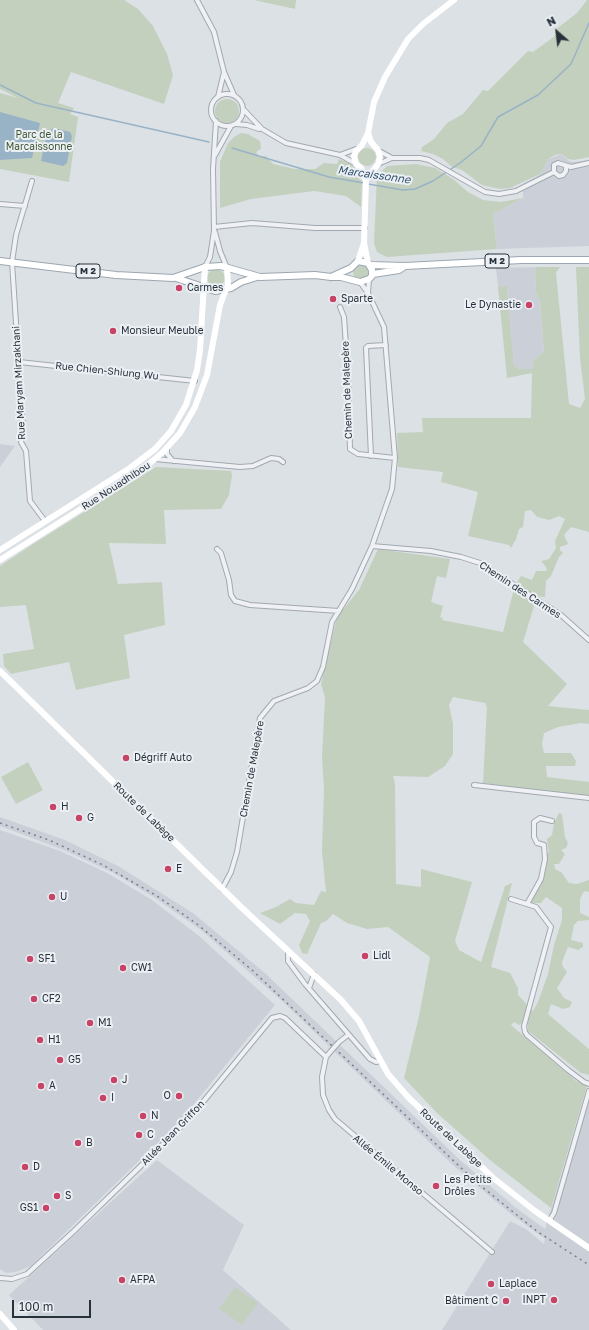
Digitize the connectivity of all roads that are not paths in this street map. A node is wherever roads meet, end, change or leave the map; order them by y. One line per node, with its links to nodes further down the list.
1 (197, 0): 3 (street)
2 (454, 0): 10 (main road)
3 (224, 72): 4 (street); 5 (street)
4 (234, 95): 5 (street); 6 (street)
5 (218, 97): 7 (street)
6 (244, 110): 8 (street); 9 (street)
7 (216, 121): 8 (street); 14 (street)
8 (233, 125): 9 (street); 14 (street)
9 (262, 129): 13 (street)
10 (368, 133): 11 (main road); 12 (main road)
11 (359, 147): 12 (main road); 13 (street); 17 (main road)
12 (376, 148): 15 (street); 18 (main road)
13 (340, 155): 17 (street)
14 (214, 158): 27 (street)
15 (392, 158): 18 (street); 21 (street)
16 (589, 163): 19 (street)
17 (356, 164): 20 (main road)
18 (376, 166): 20 (main road); 22 (main road)
19 (566, 166): 21 (street); 21 (street)
20 (361, 168): 22 (main road)
21 (554, 172)
22 (366, 180): 26 (main road)
23 (32, 181): 25 (street, Rue Maryam Mirzakhani)
24 (0, 204): 25 (street)
25 (26, 206): 32 (street, Rue Maryam Mirzakhani)
26 (365, 228): 27 (street); 28 (main road)
27 (214, 229): 35 (street); 36 (street)
28 (364, 243): 31 (main road); 33 (main road)
29 (589, 260): 34 (main road, M 2)
30 (0, 261): 32 (main road, M 2)
31 (358, 261): 33 (main road); 37 (main road)
32 (12, 262): 41 (main road, M 2); 48 (street, Rue Maryam Mirzakhani)
33 (369, 264): 34 (main road, M 2); 40 (main road)
34 (405, 266): 40 (main road, M 2)
35 (205, 267): 36 (main road, M 2); 41 (main road, M 2); 43 (main road, Rue Nouadhibou)
36 (227, 268): 38 (main road, M 2); 44 (main road, Rue Nouadhibou)
37 (352, 268): 39 (main road, M 2); 42 (main road)
38 (260, 277): 39 (main road, M 2); 44 (main road, M 2)
39 (331, 277): 42 (main road, M 2)
40 (371, 277): 42 (main road); 45 (street, Chemin de Malepère)
41 (176, 278): 43 (main road, M 2)
42 (357, 281): 45 (street, Chemin de Malepère)
43 (204, 288): 44 (main road, M 2); 49 (main road, Rue Nouadhibou)
44 (226, 290): 50 (main road, Rue Nouadhibou)
45 (368, 293): 47 (street, Chemin de Malepère)
46 (340, 307): 51 (street, Chemin de Malepère)
47 (386, 345): 51 (street, Chemin de Malepère); 52 (street, Chemin de Malepère)
48 (19, 362): 49 (street, Rue Chien-Shiung Wu); 56 (street, Rue Maryam Mirzakhani)
49 (195, 381): 56 (main road, Rue Nouadhibou)
50 (168, 447): 53 (main road, Rue Nouadhibou); 54 (street)
51 (371, 456): 52 (street, Chemin de Malepère)
52 (395, 458): 57 (street, Chemin de Malepère)
53 (155, 459): 54 (street); 60 (main road, Rue Nouadhibou)
54 (173, 461): 55 (street)
55 (283, 462)
56 (45, 521): 59 (main road, Rue Nouadhibou)
57 (372, 546): 61 (street, Chemin de Malepère); 62 (street, Chemin des Carmes)
58 (217, 549): 61 (street)
59 (0, 550)
60 (0, 560)
61 (339, 611): 67 (street, Chemin de Malepère)
62 (589, 640)
63 (0, 671): 67 (main road, Route de Labège)
64 (474, 785): 65 (street)
65 (589, 798)
66 (552, 821): 69 (street)
67 (222, 889): 70 (main road, Route de Labège)
68 (511, 899): 69 (street)
69 (527, 904): 76 (street)
70 (288, 952): 71 (main road, Route de Labège); 72 (street, Route de Labège)
71 (314, 974): 72 (street); 75 (main road, Route de Labège)
72 (310, 988): 73 (street, Route de Labège)
73 (348, 1035): 74 (street, bridge); 75 (street, Route de Labège)
74 (326, 1057): 80 (street, Allée Émile Monso); 81 (street, Allée Jean Griffon)
75 (380, 1061): 78 (main road, Route de Labège)
76 (589, 1084)
77 (589, 1091): 78 (street)
78 (549, 1221): 79 (main road, Route de Labège)
79 (589, 1248)
80 (492, 1252)
81 (0, 1278)
82 (0, 1314): 83 (main road)
83 (14, 1330)

